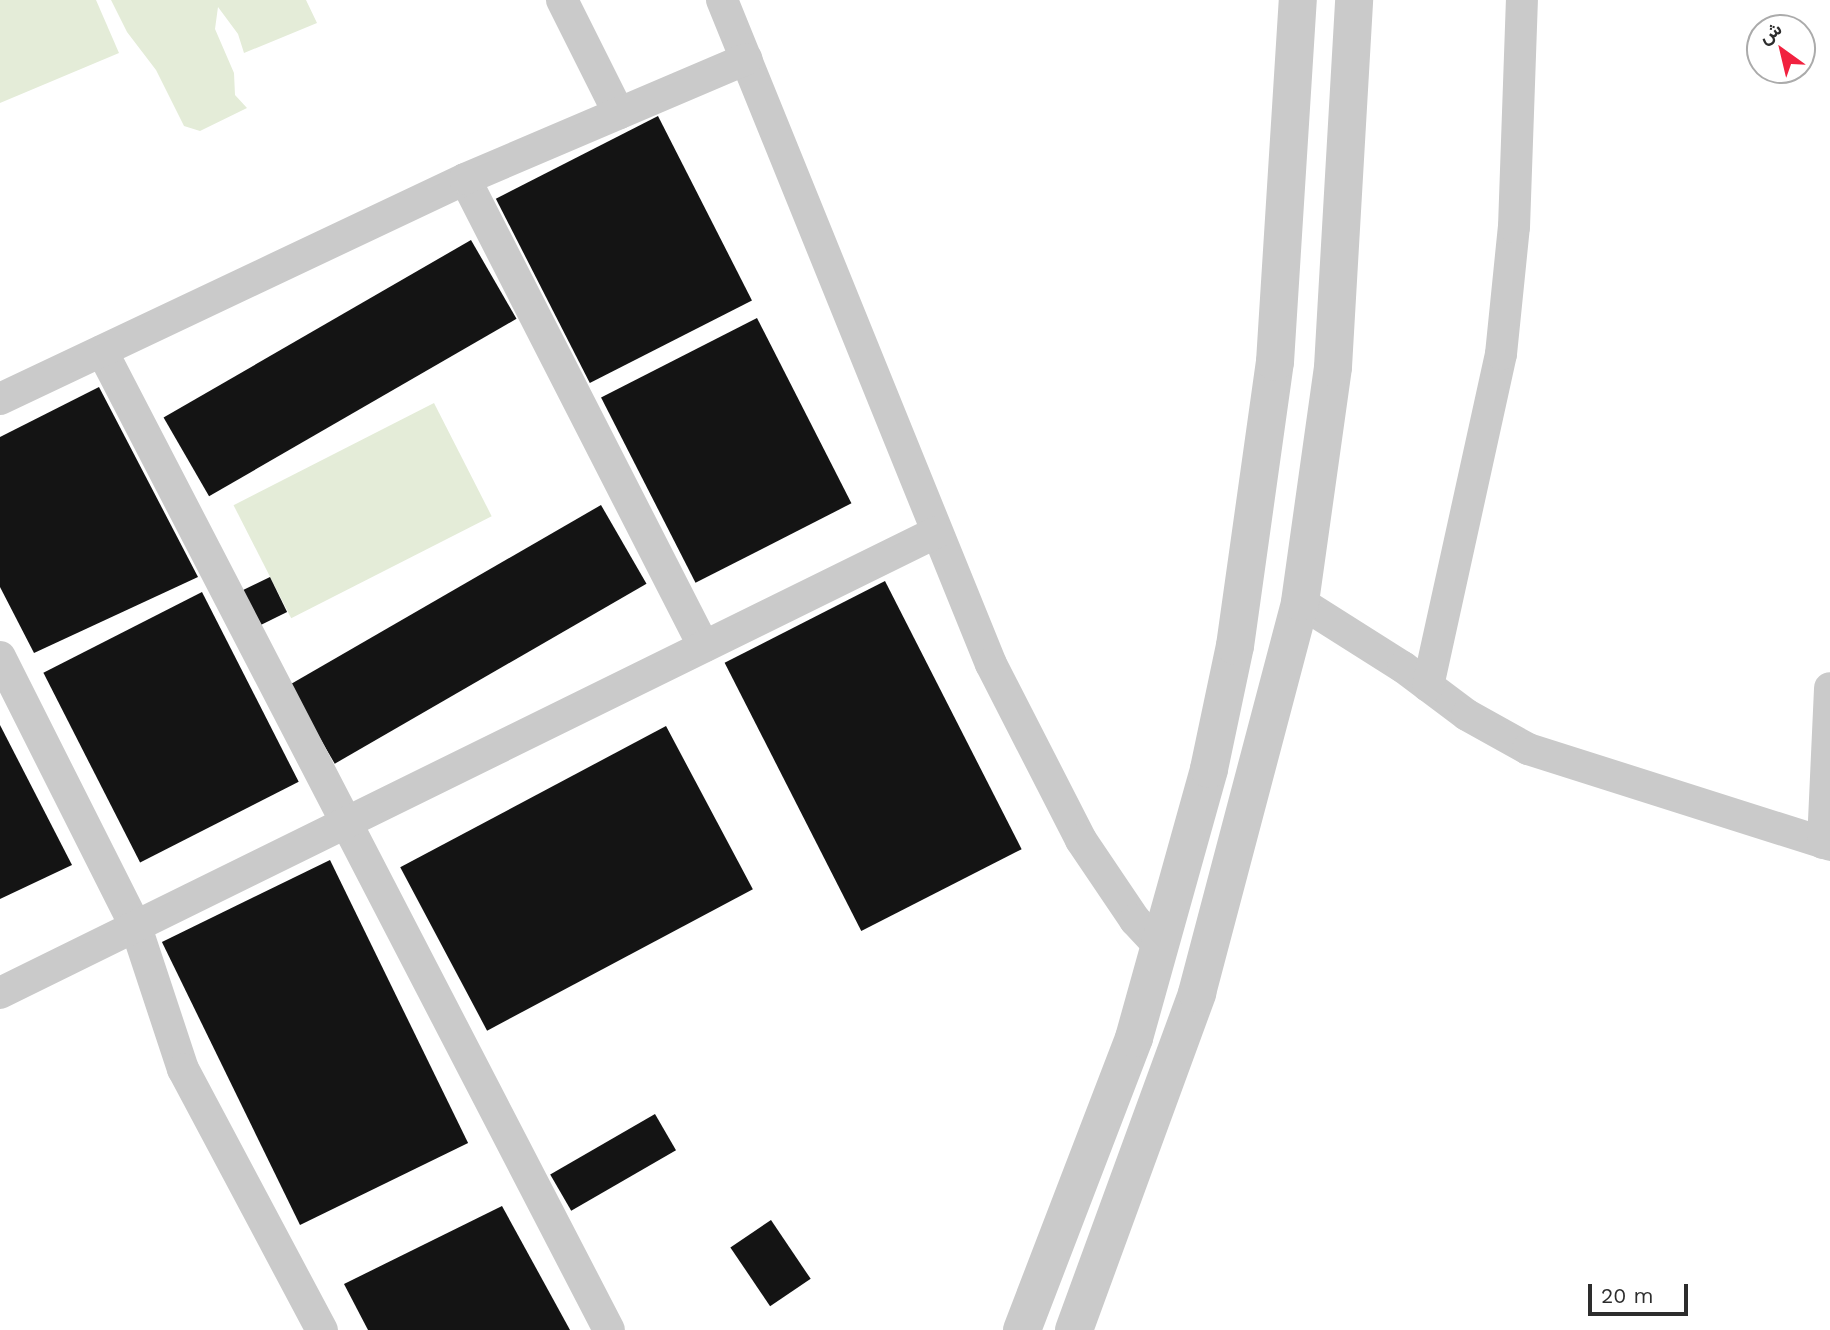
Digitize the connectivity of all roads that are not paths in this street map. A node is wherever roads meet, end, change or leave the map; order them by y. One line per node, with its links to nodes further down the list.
1 (562, 0): 7 (street)
2 (722, 0): 6 (street)
3 (1298, 0): 20 (street)
4 (1354, 0): 12 (street)
5 (1522, 0): 15 (street)
6 (746, 60): 7 (street); 11 (street)
7 (619, 114): 8 (street)
8 (465, 178): 9 (street); 13 (street)
9 (102, 351): 10 (street); 17 (street)
10 (0, 399)
11 (937, 531): 13 (street); 20 (street)
12 (1300, 603): 15 (street); 25 (street)
13 (704, 647): 17 (street)
14 (3, 670): 19 (street)
15 (1428, 686): 18 (street)
16 (1830, 688): 18 (street)
17 (349, 822): 19 (street); 23 (street)
18 (1826, 844)
19 (136, 927): 21 (street); 22 (street)
20 (1160, 947): 24 (street)
21 (0, 993)
22 (322, 1330)
23 (610, 1330)
24 (1022, 1330)
25 (1074, 1330)

